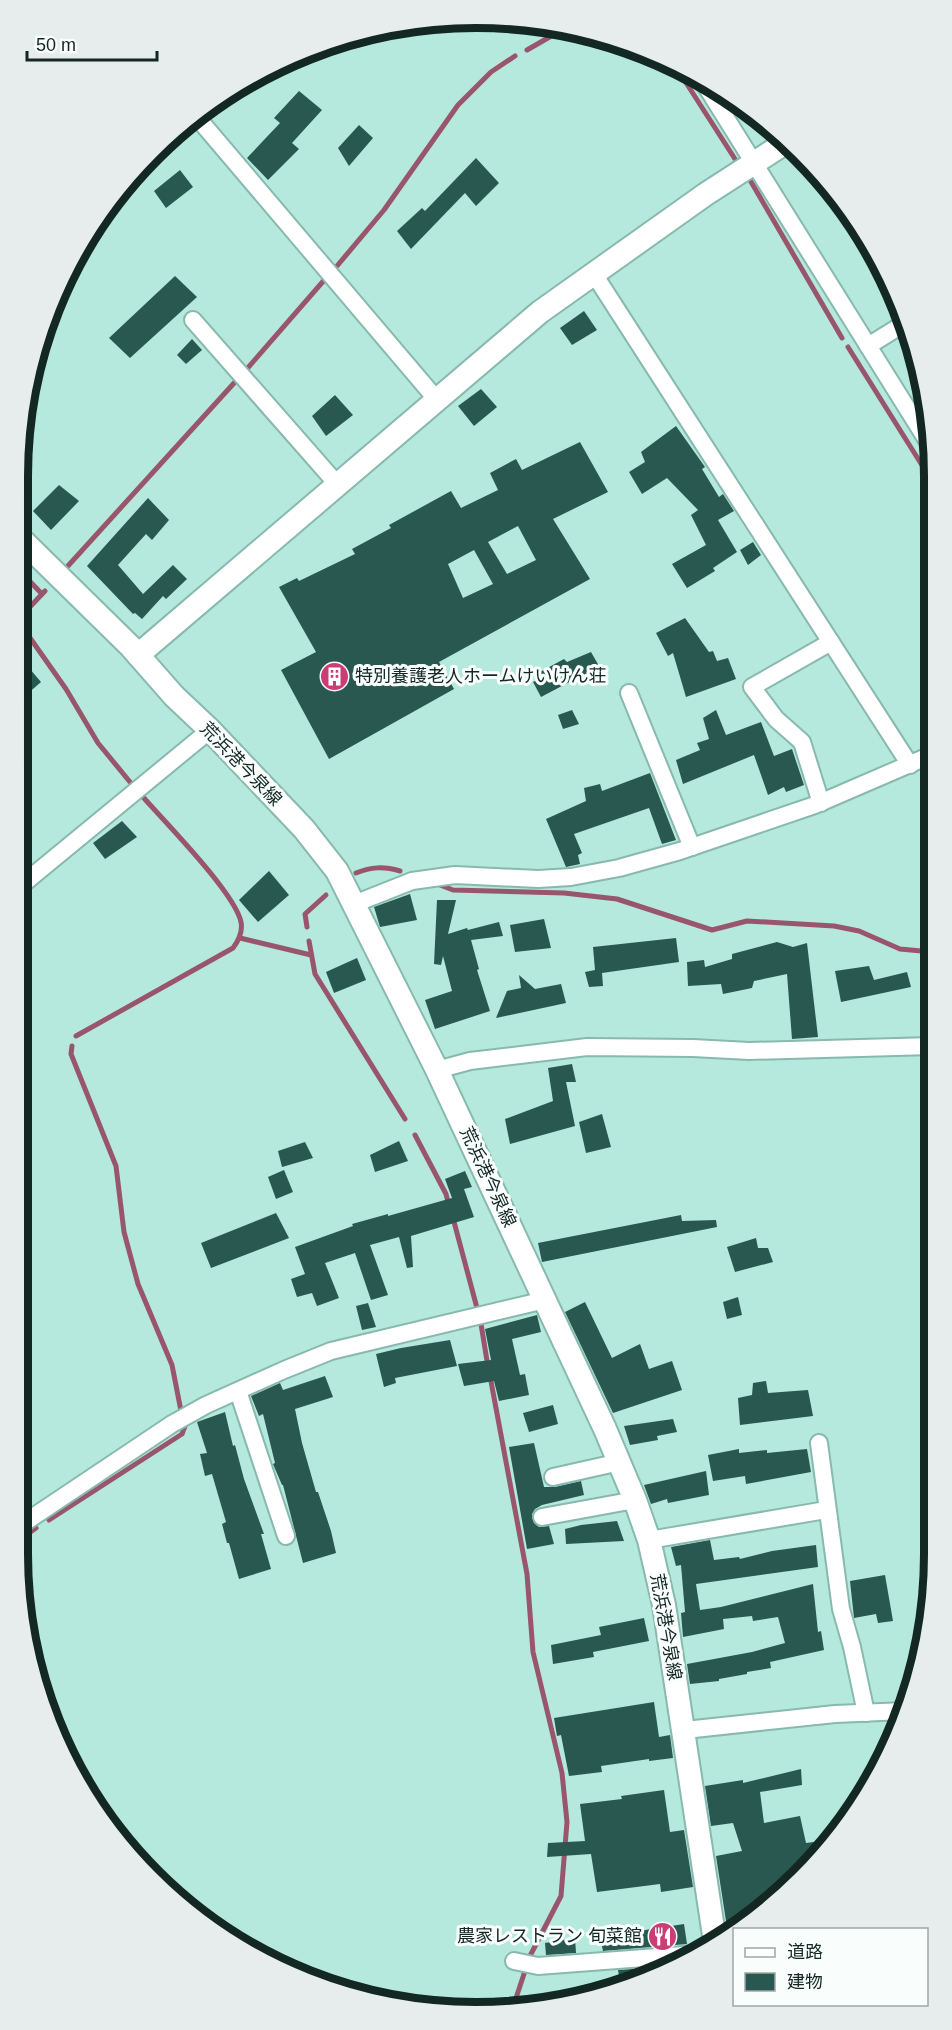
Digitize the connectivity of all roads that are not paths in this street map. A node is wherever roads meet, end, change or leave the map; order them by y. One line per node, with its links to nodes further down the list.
1 (712, 96): 4 (street)
2 (202, 123): 9 (street)
3 (779, 147): 4 (main road)
4 (754, 163): 5 (main road); 8 (street)
5 (594, 274): 9 (main road); 13 (street)
6 (193, 320): 11 (street)
7 (898, 327): 8 (street)
8 (868, 346): 10 (street)
9 (437, 400): 11 (main road)
10 (921, 431)
11 (337, 484): 14 (main road)
12 (28, 546): 14 (main road, 荒浜港今泉線)
13 (831, 642): 18 (street); 19 (street)
14 (138, 655): 16 (main road, 荒浜港今泉線)
15 (629, 693): 20 (street)
16 (210, 730): 21 (street); 22 (main road, 荒浜港今泉線)
17 (924, 758): 18 (street)
18 (910, 765): 19 (street)
19 (821, 803): 20 (street)
20 (692, 847): 22 (street)
21 (28, 880)
22 (354, 904): 24 (main road, 荒浜港今泉線)
23 (924, 1046): 24 (street)
24 (438, 1070): 25 (main road, 荒浜港今泉線)
25 (545, 1300): 26 (street); 28 (main road, 荒浜港今泉線)
26 (238, 1391): 33 (street); 34 (street)
27 (819, 1443): 31 (street)
28 (620, 1462): 29 (street); 30 (main road, 荒浜港今泉線)
29 (553, 1477)
30 (635, 1500): 32 (street); 35 (main road, 荒浜港今泉線)
31 (826, 1510): 35 (street); 37 (street)
32 (543, 1517)
33 (28, 1520)
34 (286, 1536)
35 (649, 1540): 38 (main road, 荒浜港今泉線)
36 (894, 1712): 37 (street)
37 (866, 1713): 38 (street)
38 (684, 1730): 39 (main road, 荒浜港今泉線)
39 (714, 1933)
40 (674, 1955): 41 (street)
41 (514, 1960)

